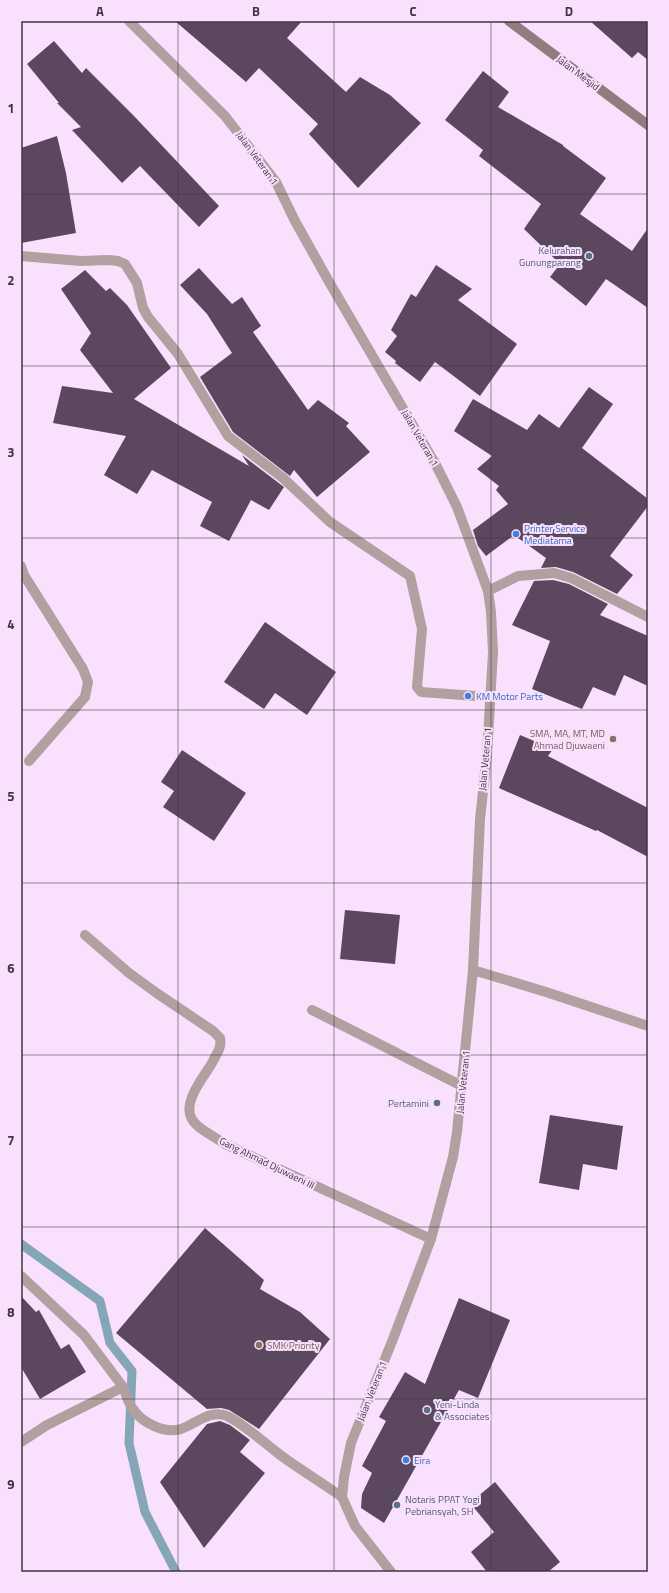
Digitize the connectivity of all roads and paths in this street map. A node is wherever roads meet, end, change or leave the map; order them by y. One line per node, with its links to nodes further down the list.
1 (129, 21): 6 (street, Jalan Veteran 1)
2 (509, 21): 3 (main road, Jalan Mesjid)
3 (648, 125)
4 (21, 256): 8 (street)
5 (21, 566): 9 (street)
6 (488, 591): 7 (street); 8 (street, Jalan Veteran 1)
7 (648, 617)
8 (490, 697): 11 (street, Jalan Veteran 1)
9 (28, 761)
10 (85, 934): 15 (street, Gang Ahmad Djuwaeni III)
11 (474, 970): 13 (street); 14 (street, Jalan Veteran 1)
12 (312, 1010): 14 (street)
13 (648, 1026)
14 (462, 1086): 15 (street, Jalan Veteran 1)
15 (430, 1239): 19 (street, Jalan Veteran 1)
16 (21, 1276): 17 (street)
17 (123, 1387): 18 (street); 19 (street)
18 (21, 1442)
19 (342, 1496): 20 (street)
20 (391, 1572)

